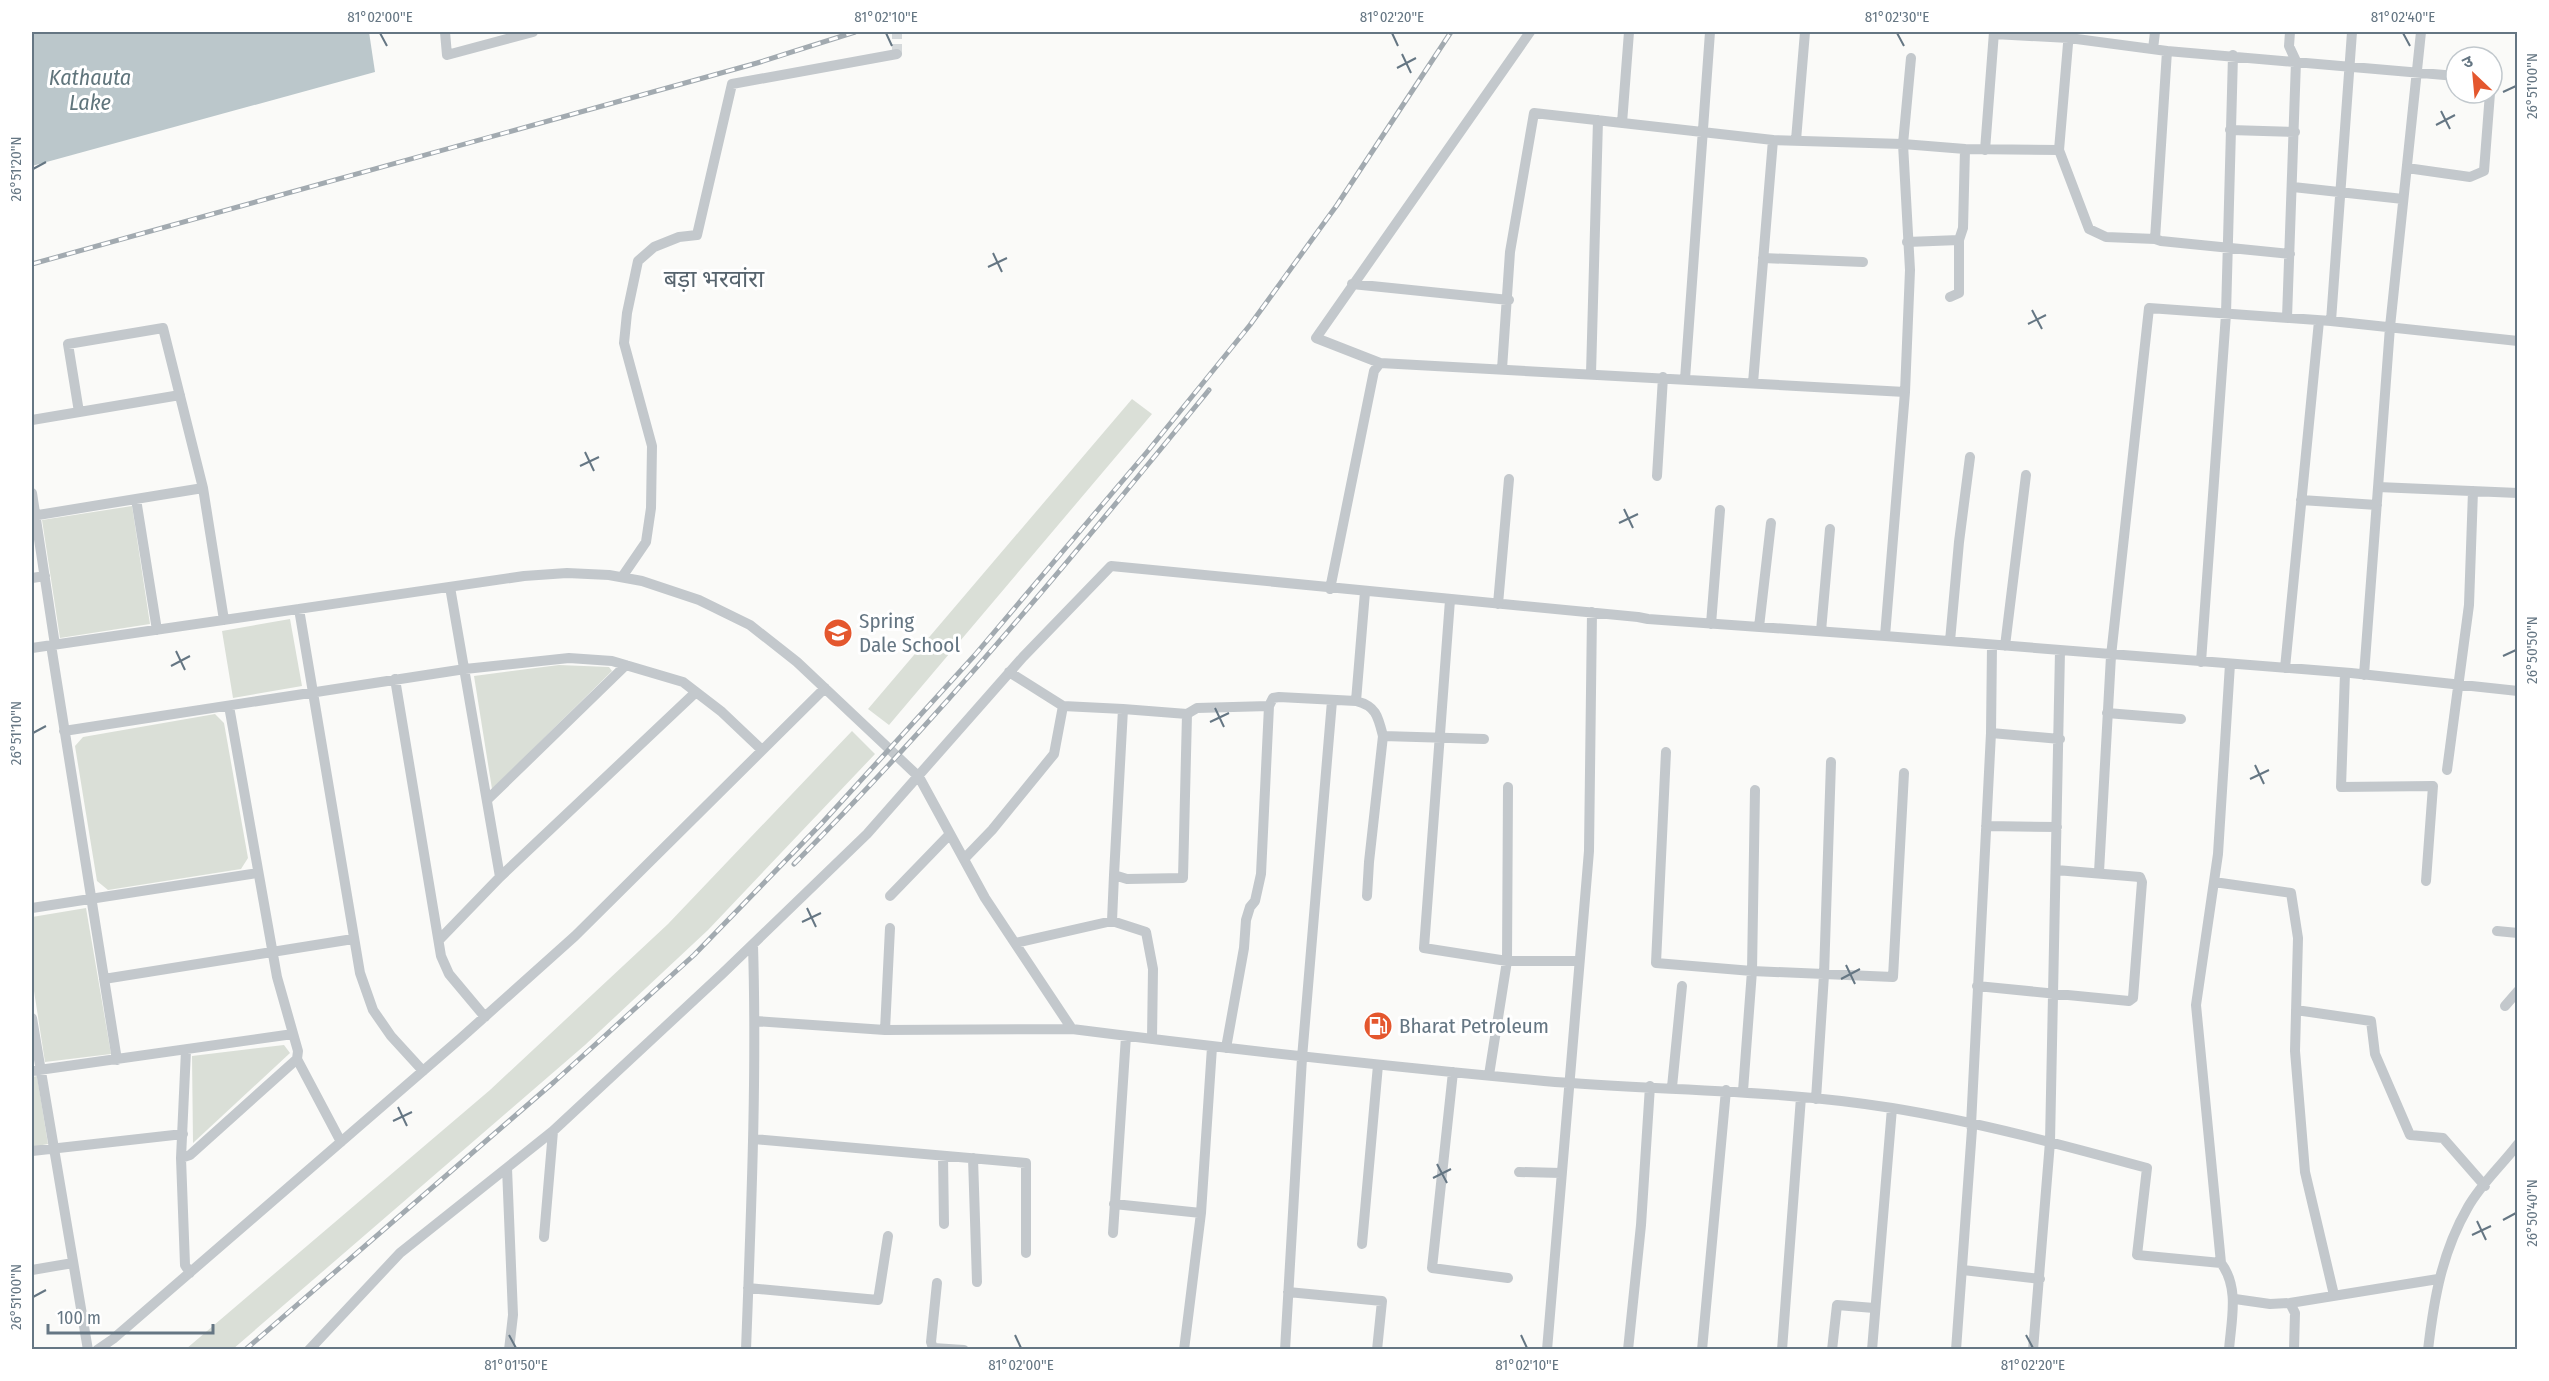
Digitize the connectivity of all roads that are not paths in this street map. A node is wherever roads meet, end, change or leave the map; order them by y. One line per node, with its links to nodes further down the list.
1 (445, 32): 2 (street)
2 (528, 32)
3 (1530, 32): 45 (street)
4 (1629, 32): 24 (street)
5 (1710, 32): 26 (street)
6 (1805, 32): 29 (street)
7 (1994, 32): 12 (street); 32 (street)
8 (2155, 32): 13 (street)
9 (2290, 32): 18 (street)
10 (2352, 32): 19 (street)
11 (2421, 32): 20 (street)
12 (2069, 35): 13 (street); 33 (street)
13 (2153, 50): 14 (street)
14 (2167, 51): 16 (street); 38 (street)
15 (897, 54): 81 (street)
16 (2233, 55): 18 (street); 25 (street)
17 (1911, 58): 30 (street)
18 (2296, 61): 19 (street); 27 (street)
19 (2352, 66): 20 (street); 36 (street)
20 (2417, 72): 21 (street); 34 (street)
21 (2444, 75)
22 (2489, 105): 34 (street)
23 (1598, 120): 24 (street); 47 (street); 56 (street)
24 (1622, 123): 26 (street)
25 (2230, 129): 27 (street); 41 (street)
26 (1703, 132): 28 (street); 58 (street)
27 (2295, 132): 35 (street)
28 (1773, 140): 29 (street); 43 (street)
29 (1796, 140): 30 (street)
30 (1903, 144): 31 (street); 40 (street)
31 (1965, 149): 32 (street); 39 (street)
32 (1985, 150): 33 (street)
33 (2059, 150): 38 (street)
34 (2407, 168): 37 (street)
35 (2293, 187): 36 (street); 42 (street)
36 (2342, 193): 37 (street); 51 (street)
37 (2403, 199): 52 (street)
38 (2155, 239): 41 (street)
39 (1959, 240): 40 (street); 46 (street)
40 (1907, 242): 60 (street)
41 (2226, 248): 42 (street); 48 (street)
42 (2290, 254): 49 (street)
43 (1763, 258): 44 (street); 59 (street)
44 (1863, 262)
45 (1352, 284): 47 (street); 54 (street)
46 (1950, 297)
47 (1509, 300): 55 (street)
48 (2226, 314): 49 (street); 102 (street); 103 (street)
49 (2287, 318): 50 (street)
50 (2319, 321): 51 (street); 74 (street)
51 (2331, 321): 52 (street)
52 (2390, 327): 53 (street); 68 (street)
53 (2517, 340)
54 (1380, 363): 55 (street); 84 (street)
55 (1502, 369): 56 (street)
56 (1591, 374): 57 (street)
57 (1663, 377): 58 (street); 66 (street)
58 (1684, 379): 59 (street)
59 (1753, 383): 60 (street)
60 (1905, 392): 95 (street)
61 (180, 395): 62 (street); 62 (street); 69 (street)
62 (80, 412): 63 (street)
63 (32, 420)
64 (1970, 457): 96 (street)
65 (2026, 475): 99 (street)
66 (1657, 476)
67 (1509, 479): 87 (street)
68 (2378, 487): 70 (street); 75 (street)
69 (203, 488): 73 (street); 90 (street)
70 (2473, 491): 72 (street); 112 (street)
71 (32, 493): 77 (street)
72 (2517, 493)
73 (136, 499): 77 (street); 93 (street)
74 (2301, 500): 75 (street); 107 (street)
75 (2377, 505): 110 (street)
76 (1720, 510): 91 (street)
77 (34, 516): 80 (street)
78 (1771, 523): 92 (street)
79 (1830, 529): 94 (street)
80 (45, 576): 82 (street); 97 (street)
81 (621, 577): 83 (street); 113 (street)
82 (32, 578)
83 (450, 587): 88 (street); 106 (street)
84 (1330, 589): 85 (street); 108 (street)
85 (1365, 592): 86 (street); 118 (street)
86 (1450, 600): 87 (street); 129 (street)
87 (1498, 604): 89 (street)
88 (299, 609): 90 (street); 115 (street)
89 (1592, 612): 91 (street); 166 (street)
90 (224, 620): 93 (street)
91 (1711, 624): 92 (street)
92 (1759, 627): 94 (street)
93 (157, 630): 97 (street)
94 (1821, 631): 95 (street)
95 (1884, 636): 96 (street)
96 (1950, 641): 98 (street)
97 (53, 645): 100 (street); 126 (street)
98 (1992, 645): 99 (street); 127 (street)
99 (2005, 646): 101 (street)
100 (32, 648)
101 (2060, 651): 102 (street); 131 (street)
102 (2110, 656): 103 (street); 123 (street)
103 (2201, 662): 104 (street)
104 (2230, 664): 107 (street); 151 (street)
105 (626, 665): 106 (street); 116 (street); 140 (street)
106 (465, 669): 111 (street); 140 (street)
107 (2284, 669): 109 (street)
108 (1009, 672): 120 (street); 137 (street)
109 (2345, 673): 110 (street); 150 (street)
110 (2364, 675): 112 (street)
111 (395, 679): 115 (street); 161 (street)
112 (2457, 685): 114 (street); 135 (street)
113 (825, 687): 132 (street); 137 (street)
114 (2517, 691)
115 (313, 692): 119 (street); 160 (street)
116 (696, 692): 132 (street); 149 (street)
117 (1332, 701): 118 (street); 121 (street); 187 (street)
118 (1356, 701): 128 (street)
119 (228, 706): 126 (street); 147 (street)
120 (1063, 706): 122 (street); 144 (street)
121 (1269, 706): 124 (street); 185 (street)
122 (1124, 709): 124 (street); 148 (street)
123 (2107, 713): 125 (street); 146 (street)
124 (1187, 714): 148 (street)
125 (2181, 719)
126 (64, 731): 154 (street)
127 (1991, 733): 131 (street); 141 (street)
128 (1383, 736): 129 (street); 153 (street)
129 (1440, 738): 130 (street); 165 (street)
130 (1484, 739)
131 (2060, 739): 142 (street)
132 (762, 750): 176 (street)
133 (1666, 752): 167 (street)
134 (1831, 762): 168 (street)
135 (2446, 770)
136 (1904, 773): 168 (street)
137 (918, 777): 143 (street); 163 (street)
138 (1508, 787): 165 (street)
139 (1755, 790): 167 (street)
140 (487, 800): 149 (street)
141 (1986, 826): 142 (street); 171 (street)
142 (2057, 827): 145 (street)
143 (950, 834): 144 (street); 152 (street)
144 (964, 859): 162 (street)
145 (2056, 870): 146 (street); 173 (street)
146 (2098, 872): 173 (street)
147 (258, 873): 154 (street); 164 (street)
148 (1113, 875): 156 (street)
149 (500, 878): 161 (street)
150 (2426, 881)
151 (2214, 882): 175 (street); 228 (street)
152 (890, 896)
153 (1367, 896)
154 (92, 899): 155 (street); 169 (street)
155 (32, 908)
156 (1112, 921): 162 (street); 183 (street)
157 (890, 928): 180 (street)
158 (2497, 931): 159 (street)
159 (2517, 933)
160 (353, 939): 164 (street); 192 (street)
161 (440, 939): 176 (street)
162 (1016, 943): 179 (street)
163 (753, 945): 178 (street); 204 (street)
164 (272, 952): 169 (street); 181 (street)
165 (1507, 961): 166 (street); 194 (street)
166 (1579, 961): 195 (street)
167 (1752, 971): 168 (street); 199 (street)
168 (1824, 975): 201 (street)
169 (104, 979): 189 (street)
170 (1682, 986): 197 (street)
171 (1977, 986): 173 (street); 203 (street)
172 (2517, 991): 174 (street)
173 (2053, 994): 208 (street)
174 (2505, 1006)
175 (2296, 1010): 218 (street); 239 (street)
176 (485, 1017): 192 (street)
177 (32, 1018): 191 (street)
178 (755, 1021): 180 (street); 206 (street)
179 (1072, 1029): 180 (street); 182 (street)
180 (885, 1030)
181 (293, 1034): 186 (street); 188 (street)
182 (1126, 1036): 183 (street); 219 (street)
183 (1152, 1039): 184 (street)
184 (1212, 1047): 185 (street); 220 (street)
185 (1226, 1048): 187 (street)
186 (186, 1050): 189 (street); 205 (street)
187 (1302, 1058): 190 (street); 238 (street)
188 (297, 1059): 207 (street); 213 (street)
189 (117, 1060): 191 (street)
190 (1378, 1065): 193 (street); 225 (street)
191 (36, 1071): 210 (street)
192 (423, 1071): 207 (street)
193 (1454, 1072): 194 (street); 232 (street)
194 (1489, 1075): 195 (street)
195 (1568, 1083): 196 (street); 217 (street)
196 (1650, 1086): 197 (street); 253 (street)
197 (1672, 1087): 198 (street)
198 (1726, 1090): 199 (street); 254 (street)
199 (1743, 1091): 200 (street)
200 (1801, 1097): 201 (street); 255 (street)
201 (1816, 1099): 202 (street)
202 (1892, 1108): 203 (street); 242 (street)
203 (1971, 1125): 208 (street); 230 (street)
204 (553, 1131): 215 (street); 224 (street)
205 (183, 1134): 210 (street); 213 (street)
206 (754, 1139): 212 (street); 237 (street)
207 (341, 1142): 231 (street)
208 (2050, 1142): 228 (street); 233 (street)
209 (2517, 1144): 218 (street)
210 (53, 1148): 211 (street); 227 (street)
211 (32, 1151)
212 (943, 1156): 214 (street); 221 (street)
213 (181, 1158): 231 (street)
214 (973, 1158): 226 (street); 235 (street)
215 (507, 1168): 245 (street); 246 (street)
216 (1519, 1172): 217 (street)
217 (1561, 1173): 252 (street)
218 (2485, 1186): 234 (street)
219 (1114, 1204): 220 (street); 222 (street)
220 (1200, 1213): 249 (street)
221 (944, 1224)
222 (1113, 1233)
223 (888, 1236): 237 (street)
224 (544, 1237)
225 (1362, 1244)
226 (1026, 1253)
227 (73, 1263): 229 (street); 243 (street)
228 (2221, 1263): 240 (street)
229 (32, 1270)
230 (1963, 1270): 233 (street); 258 (street)
231 (190, 1273): 244 (street)
232 (1508, 1278)
233 (2040, 1279): 259 (street)
234 (2438, 1279): 239 (street); 262 (street)
235 (977, 1282)
236 (937, 1283): 248 (street)
237 (748, 1288): 247 (street)
238 (1288, 1292): 250 (street); 251 (street)
239 (2334, 1295): 241 (street)
240 (2235, 1299): 241 (street); 260 (street)
241 (2290, 1303): 261 (street)
242 (1874, 1308): 256 (street); 257 (street)
243 (88, 1350)
244 (97, 1350)
245 (309, 1350)
246 (509, 1350)
247 (746, 1350)
248 (964, 1350)
249 (1184, 1350)
250 (1285, 1350)
251 (1377, 1350)
252 (1547, 1350)
253 (1629, 1350)
254 (1702, 1350)
255 (1782, 1350)
256 (1832, 1350)
257 (1872, 1350)
258 (1956, 1350)
259 (2034, 1350)
260 (2229, 1350)
261 (2294, 1350)
262 (2428, 1350)

